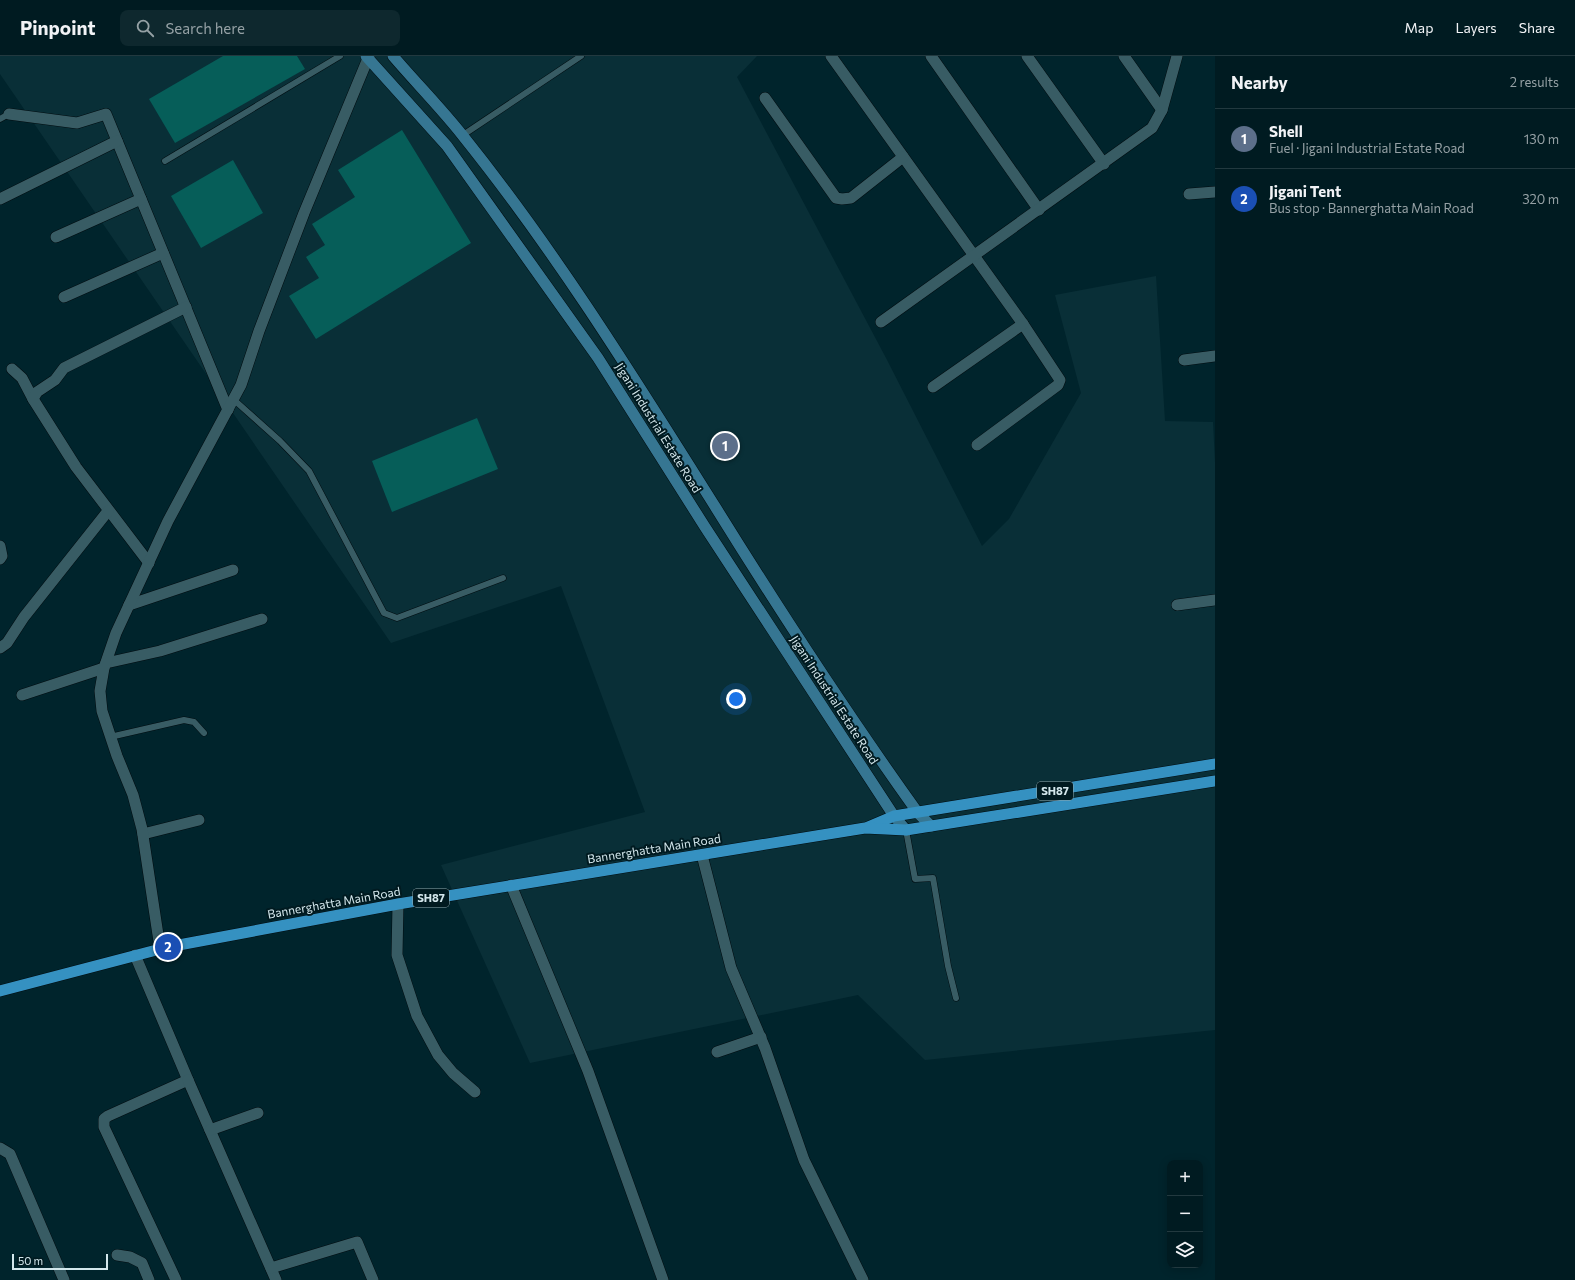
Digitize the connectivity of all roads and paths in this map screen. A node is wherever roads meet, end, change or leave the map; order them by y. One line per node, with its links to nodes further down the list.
1 (340, 56): 16 (lane)
2 (393, 56): 13 (main road, Jigani Industrial Estate Road)
3 (581, 56): 13 (lane)
4 (830, 56): 15 (street)
5 (931, 56): 22 (street)
6 (1027, 56): 17 (street)
7 (1124, 56): 11 (street)
8 (1177, 56): 11 (street)
9 (368, 57): 35 (street); 58 (main road, Jigani Industrial Estate Road)
10 (764, 98): 15 (street)
11 (1162, 110): 17 (street)
12 (4, 117): 14 (street)
13 (463, 135): 57 (main road, Jigani Industrial Estate Road)
14 (117, 141): 20 (street); 21 (street)
15 (903, 157): 25 (street)
16 (165, 161)
17 (1104, 164): 22 (street)
18 (1215, 192): 19 (street)
19 (1189, 194)
20 (0, 199)
21 (141, 199): 23 (street); 24 (street)
22 (1039, 210): 25 (street)
23 (56, 237)
24 (163, 254): 26 (street); 27 (street)
25 (974, 256): 28 (street); 29 (street)
26 (64, 297)
27 (186, 307): 34 (street); 36 (street)
28 (881, 322)
29 (1023, 324): 33 (street); 37 (street)
30 (1215, 356): 31 (street)
31 (1184, 360)
32 (12, 369): 34 (street)
33 (933, 387)
34 (33, 399): 38 (street)
35 (233, 399): 36 (street); 43 (lane)
36 (228, 410): 41 (street)
37 (977, 445)
38 (108, 511): 41 (street); 48 (street)
39 (0, 546): 40 (street)
40 (0, 559)
41 (149, 563): 45 (street)
42 (233, 570): 45 (street)
43 (503, 578)
44 (1215, 600): 46 (street)
45 (129, 605): 49 (street)
46 (1178, 605)
47 (262, 619): 49 (street)
48 (0, 648)
49 (105, 666): 50 (street); 52 (street)
50 (22, 695)
51 (204, 733): 52 (lane)
52 (110, 737): 63 (street)
53 (1215, 764): 55 (main road, Bannerghatta Main Road / SH87)
54 (1215, 781): 56 (main road, Bannerghatta Main Road / SH87)
55 (1044, 792): 56 (main road); 57 (main road, Bannerghatta Main Road / SH87)
56 (1048, 808): 60 (main road, Bannerghatta Main Road / SH87)
57 (918, 813): 58 (main road, Bannerghatta Main Road / SH87); 60 (main road, Jigani Industrial Estate Road)
58 (894, 816): 61 (main road, Bannerghatta Main Road / SH87); 62 (main road, Jigani Industrial Estate Road)
59 (199, 820): 63 (street)
60 (931, 826): 62 (main road, Bannerghatta Main Road / SH87)
61 (866, 828): 62 (main road, Bannerghatta Main Road / SH87); 64 (main road, Bannerghatta Main Road / SH87)
62 (906, 830): 70 (lane)
63 (143, 834): 67 (street)
64 (702, 855): 65 (main road, Bannerghatta Main Road / SH87); 71 (street)
65 (511, 885): 66 (main road, Bannerghatta Main Road / SH87); 85 (street)
66 (398, 904): 67 (main road, Bannerghatta Main Road / SH87); 74 (street)
67 (160, 948): 68 (main road, Bannerghatta Main Road / SH87)
68 (135, 955): 69 (main road, Bannerghatta Main Road / SH87); 73 (street)
69 (0, 990)
70 (956, 998)
71 (760, 1037): 72 (street); 86 (street)
72 (717, 1052)
73 (188, 1080): 76 (street); 82 (street)
74 (475, 1092)
75 (258, 1113): 76 (street)
76 (210, 1130): 79 (street)
77 (0, 1148): 80 (street)
78 (117, 1255): 81 (street)
79 (271, 1268): 83 (street); 84 (street)
80 (64, 1280)
81 (149, 1280)
82 (176, 1280)
83 (276, 1280)
84 (373, 1280)
85 (663, 1280)
86 (863, 1280)

